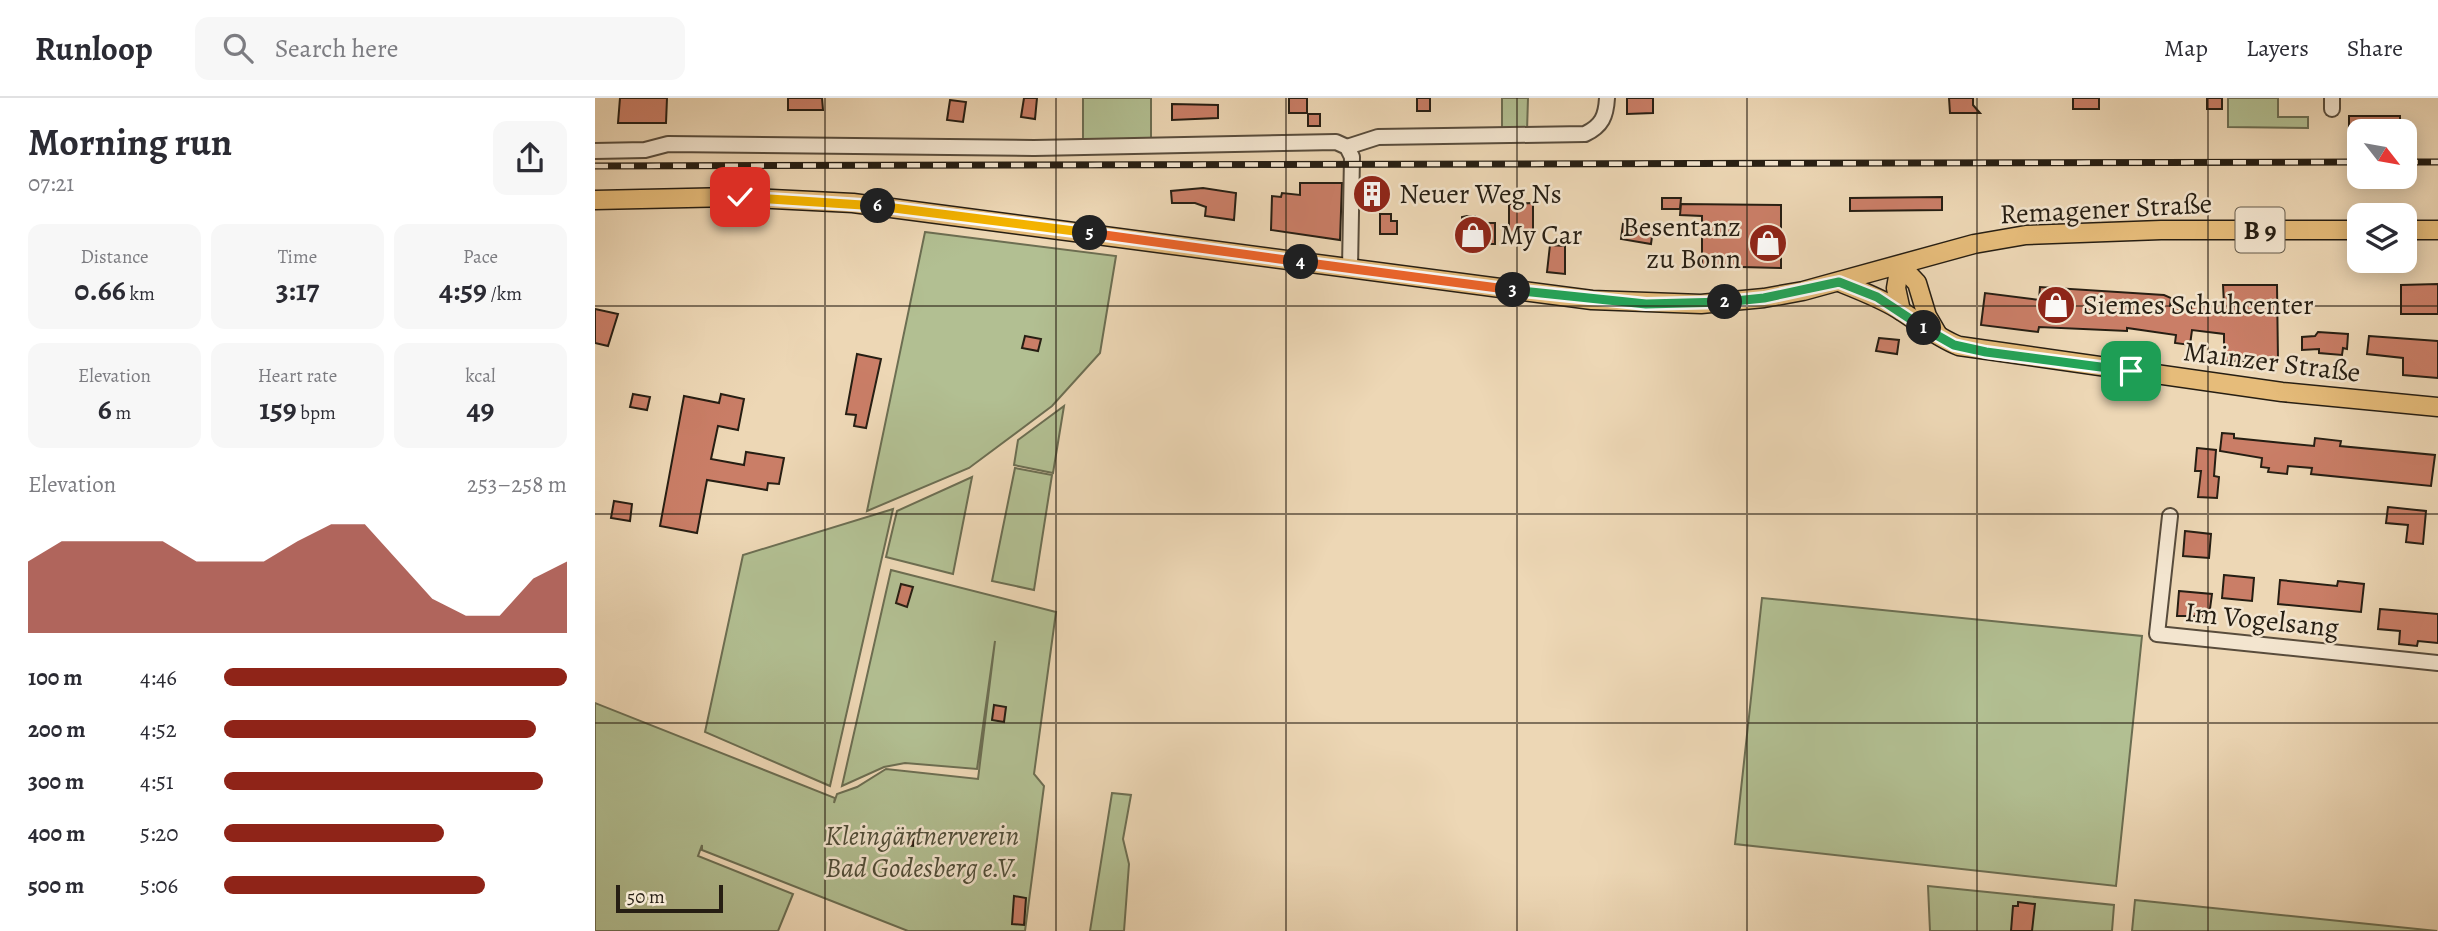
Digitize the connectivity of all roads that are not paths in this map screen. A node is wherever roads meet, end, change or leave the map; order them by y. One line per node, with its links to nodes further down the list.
1 (1607, 98): 2 (street)
2 (1347, 148): 3 (street); 9 (street)
3 (595, 150)
4 (595, 200): 9 (main road, B 9)
5 (2347, 230): 8 (main road, Remagener Straße / B 9)
6 (2417, 230): 7 (main road)
7 (2438, 230)
8 (1900, 265): 10 (main road, B 9); 11 (main road); 12 (main road)
9 (1350, 268): 10 (main road, B 9)
10 (1839, 282): 11 (main road, Mainzer Straße)
11 (1901, 311): 12 (main road, Mainzer Straße)
12 (1938, 335): 13 (main road, Mainzer Straße)
13 (2438, 407)
14 (2170, 516): 15 (street, Im Vogelsang)
15 (2438, 663)

